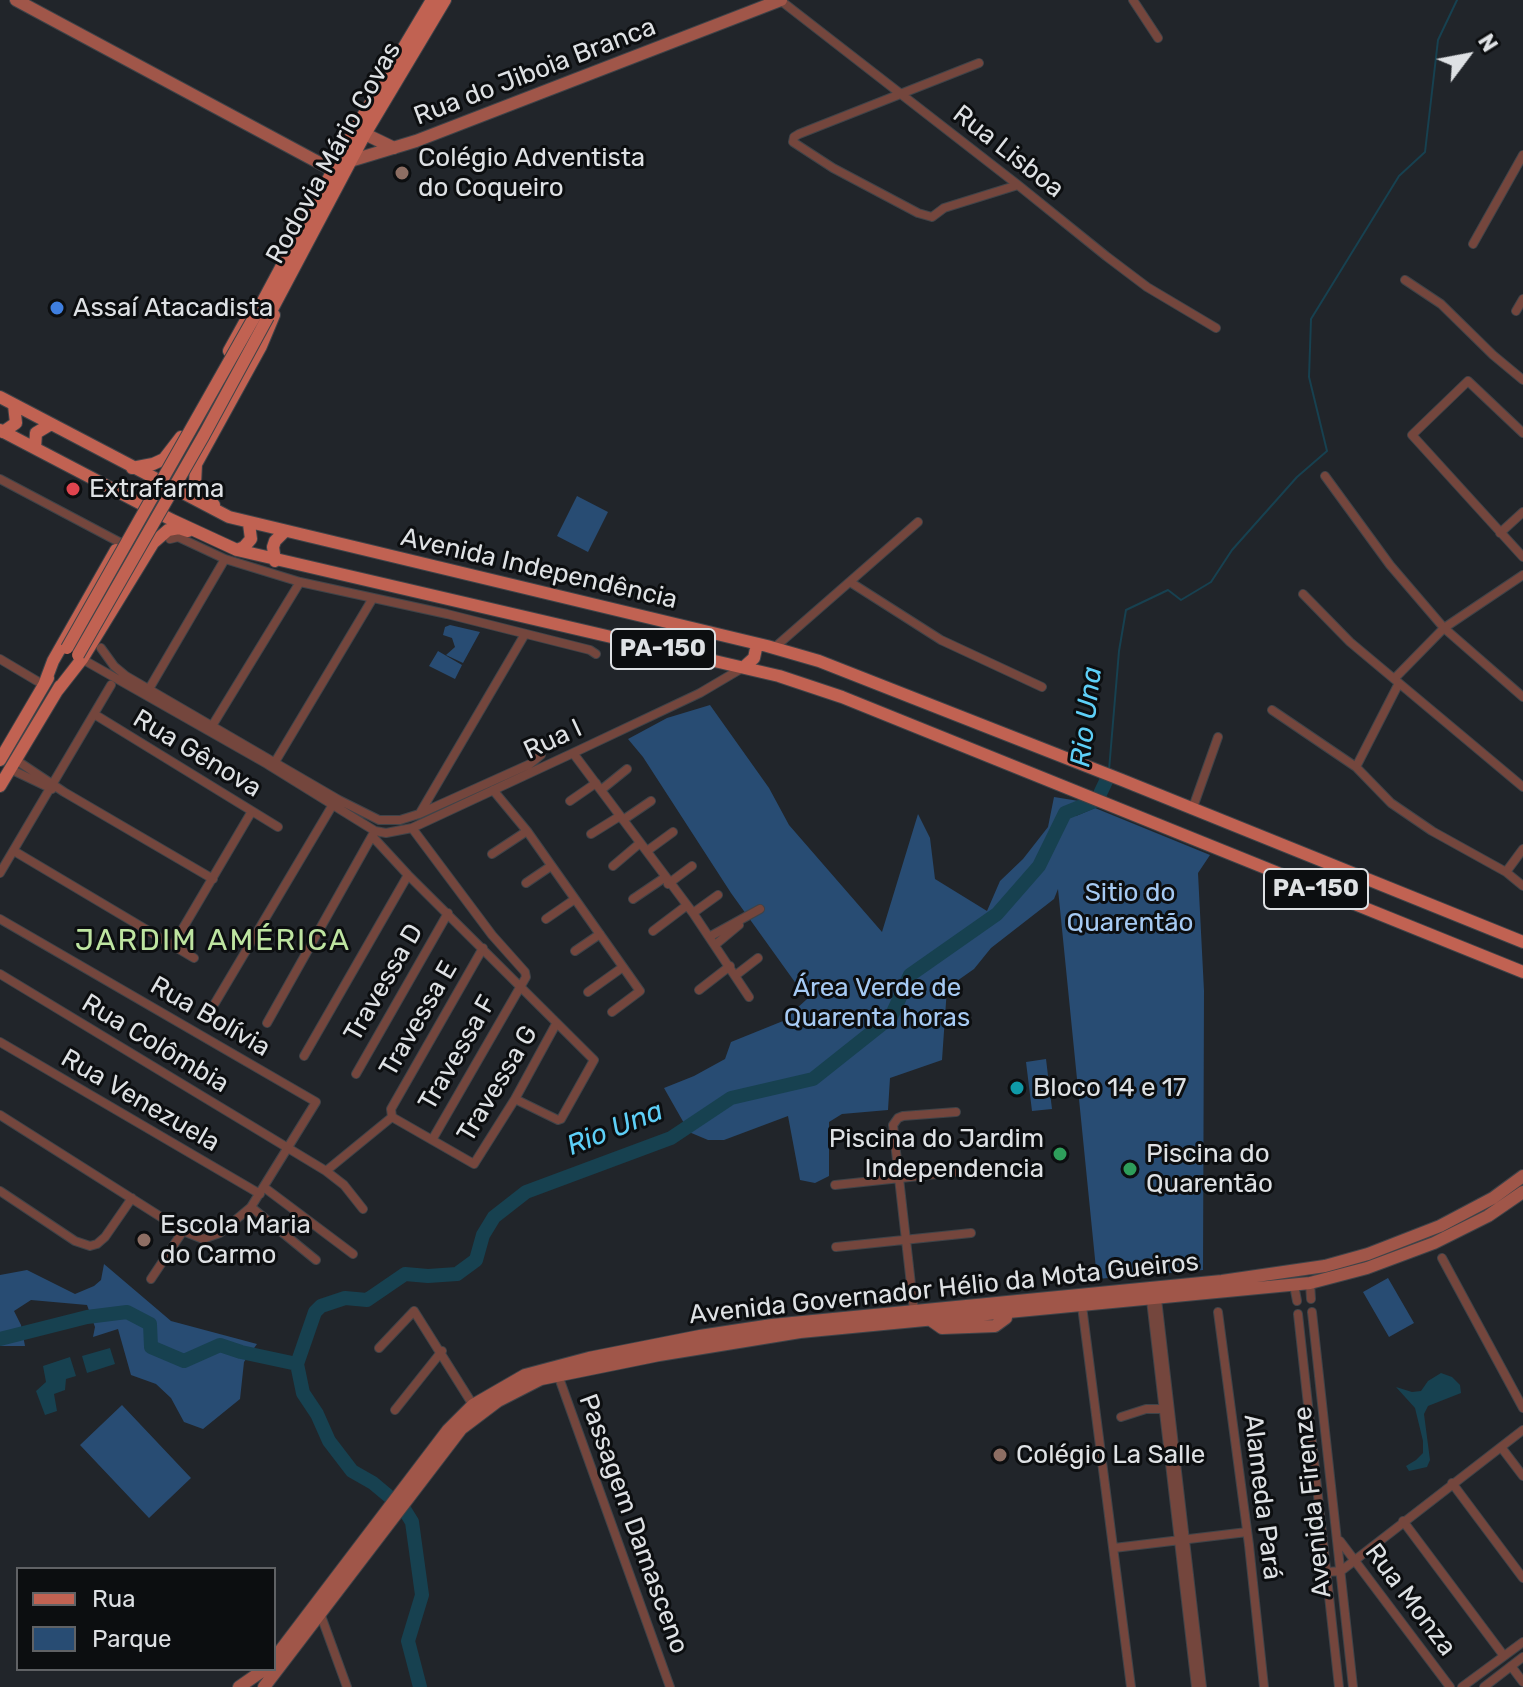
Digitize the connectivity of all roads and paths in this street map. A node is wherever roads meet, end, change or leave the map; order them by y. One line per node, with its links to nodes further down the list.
1 (16, 0): 13 (main road)
2 (432, 0): 9 (main road, Rodovia Mário Covas)
3 (445, 0): 9 (main road, Rodovia Mário Covas)
4 (780, 0): 8 (street, Rua Lisboa); 10 (main road, Rua do Jiboia Branca)
5 (1133, 0): 6 (street)
6 (1158, 38)
7 (979, 63): 8 (street)
8 (900, 94): 14 (street, Rua Lisboa); 14 (street)
9 (360, 132): 10 (main road, Rua do Jiboia Branca); 12 (main road, Rodovia Mário Covas)
10 (394, 148): 12 (main road, Rua do Jiboia Branca)
11 (1523, 155): 15 (street)
12 (345, 159): 13 (main road, Rodovia Mário Covas)
13 (338, 173): 16 (main road, Rodovia Mário Covas)
14 (1018, 185): 20 (street, Rua Lisboa)
15 (1473, 244)
16 (292, 259): 28 (main road); 33 (main road); 55 (main road, Rodovia Mário Covas, bridge)
17 (1405, 280): 21 (street)
18 (1523, 299): 19 (street)
19 (1516, 311)
20 (1216, 328)
21 (1523, 380)
22 (0, 397): 23 (main road, Avenida Independência)
23 (14, 405): 24 (main road, Avenida Independência); 25 (main road)
24 (51, 424): 27 (main road); 28 (main road, Avenida Independência)
25 (2, 431): 27 (main road, Avenida Independência)
26 (1523, 433): 37 (street)
27 (35, 448): 31 (main road, Avenida Independência)
28 (132, 468): 33 (main road, Avenida Independência / PA-150)
29 (1325, 476): 50 (street)
30 (0, 479): 40 (street)
31 (126, 495): 39 (main road, Avenida Independência / PA-150); 40 (main road)
32 (1523, 512): 37 (street)
33 (229, 517): 35 (main road, Avenida Independência / PA-150)
34 (918, 522): 47 (street)
35 (249, 524): 36 (main road, Avenida Independência / PA-150); 41 (main road)
36 (285, 531): 44 (main road); 52 (main road, Avenida Independência / PA-150)
37 (1500, 533): 42 (street)
38 (170, 539): 43 (street)
39 (215, 540): 41 (main road, Avenida Independência / PA-150); 55 (main road)
40 (121, 543): 61 (main road)
41 (237, 550): 44 (main road, Avenida Independência / PA-150)
42 (1523, 557)
43 (225, 559): 46 (street); 64 (street)
44 (275, 561): 58 (main road, Avenida Independência / PA-150)
45 (1523, 575): 50 (street)
46 (300, 582): 49 (street); 68 (street)
47 (850, 582): 54 (street); 63 (street)
48 (1303, 594): 60 (street)
49 (373, 598): 51 (street); 72 (street)
50 (1444, 628): 60 (street); 65 (street)
51 (525, 634): 56 (street); 86 (street)
52 (757, 644): 54 (main road, Avenida Independência / PA-150); 58 (main road)
53 (101, 648): 64 (street)
54 (779, 649): 59 (main road); 84 (main road, Avenida Independência / PA-150)
55 (75, 654): 61 (main road, Rodovia Mário Covas); 73 (main road, Rodovia Mário Covas); 83 (street)
56 (596, 654)
57 (0, 659): 61 (street)
58 (744, 667): 59 (main road, Avenida Independência / PA-150); 70 (street, Rua I)
59 (779, 676): 129 (main road, Avenida Independência / PA-150)
60 (1397, 681): 74 (street); 79 (street)
61 (41, 683): 73 (main road, Rodovia Mário Covas)
62 (111, 685): 67 (street)
63 (1042, 687)
64 (149, 689): 68 (street)
65 (1523, 697)
66 (1272, 710): 74 (street)
67 (94, 714): 77 (street); 85 (street, Rua Gênova)
68 (212, 726): 72 (street)
69 (1218, 737): 84 (street)
70 (573, 753): 78 (street); 80 (street, Rua I)
71 (541, 755): 86 (street)
72 (275, 762): 86 (street)
73 (9, 763): 76 (main road, Rodovia Mário Covas); 77 (street)
74 (1356, 767): 102 (street)
75 (627, 769): 78 (street)
76 (0, 786)
77 (51, 786): 96 (street); 105 (street)
78 (598, 786): 81 (street); 87 (street)
79 (1523, 787)
80 (493, 790): 89 (street, Rua I); 90 (street)
81 (570, 801)
82 (651, 801): 87 (street)
83 (332, 806): 92 (street); 136 (street)
84 (1192, 810): 120 (main road, Avenida Independência / PA-150)
85 (252, 811): 88 (street, Rua Gênova); 105 (street)
86 (419, 814)
87 (621, 818): 93 (street); 94 (street)
88 (278, 827)
89 (412, 828): 92 (street, Rua I); 132 (street)
90 (527, 831): 98 (street); 99 (street)
91 (673, 832): 97 (street)
92 (374, 834): 104 (street); 138 (street)
93 (591, 834)
94 (640, 843): 97 (street); 100 (street)
95 (1523, 849): 102 (street)
96 (14, 851): 103 (street); 122 (street)
97 (647, 851): 106 (street)
98 (492, 854)
99 (551, 866): 107 (street); 110 (street)
100 (613, 866)
101 (692, 866): 106 (street)
102 (1506, 872): 108 (street)
103 (0, 873)
104 (408, 875): 114 (street); 141 (street)
105 (213, 879): 122 (street)
106 (666, 881): 111 (street); 113 (street)
107 (526, 883)
108 (1523, 886)
109 (718, 895): 113 (street)
110 (575, 899): 116 (street); 119 (street)
111 (633, 899)
112 (760, 909): 121 (street)
113 (690, 910): 118 (street); 121 (street)
114 (448, 913): 123 (street); 142 (street, Travessa D)
115 (0, 919): 148 (street, Rua Bolívia)
116 (546, 919)
117 (739, 925): 121 (street)
118 (653, 931)
119 (600, 934): 124 (street); 128 (street)
120 (1522, 939)
121 (712, 941): 127 (street)
122 (173, 945): 125 (street)
123 (483, 948): 132 (street); 145 (street, Travessa E)
124 (575, 951)
125 (194, 958)
126 (758, 958): 131 (street)
127 (730, 966): 131 (street); 133 (street)
128 (623, 967): 134 (street); 137 (street)
129 (1523, 972)
130 (0, 974): 148 (street, Rua Colômbia)
131 (736, 975): 135 (street)
132 (520, 987): 139 (street); 147 (street, Travessa F)
133 (699, 990)
134 (588, 992)
135 (749, 997)
136 (215, 1003)
137 (612, 1012)
138 (267, 1023)
139 (556, 1024): 143 (street, Travessa G); 143 (street)
140 (0, 1042): 155 (street, Rua Venezuela)
141 (304, 1056)
142 (356, 1074)
143 (515, 1099): 147 (street, Travessa G)
144 (956, 1112): 152 (street)
145 (392, 1113): 147 (street); 149 (street)
146 (0, 1115): 157 (street)
147 (432, 1140)
148 (289, 1148): 149 (street, Rua Colômbia); 155 (street)
149 (326, 1171): 159 (street, Rua Colômbia)
150 (966, 1171): 152 (street)
151 (1523, 1176): 174 (main road, Avenida Governador Hélio da Mota Gueiros)
152 (899, 1177): 153 (street); 162 (street)
153 (835, 1185)
154 (0, 1191): 157 (street)
155 (262, 1191): 158 (street); 164 (street, Rua Venezuela)
156 (1523, 1192): 168 (main road)
157 (132, 1198): 160 (street)
158 (251, 1207): 160 (street); 166 (street)
159 (363, 1209)
160 (183, 1231): 167 (street)
161 (971, 1233): 162 (street)
162 (907, 1240): 163 (street); 175 (street)
163 (836, 1247)
164 (353, 1254)
165 (1442, 1258): 185 (street)
166 (316, 1260)
167 (151, 1279)
168 (1310, 1283): 169 (main road); 171 (street)
169 (1294, 1285): 170 (main road); 172 (street)
170 (1154, 1299): 173 (main road); 186 (street); 200 (street)
171 (1311, 1299)
172 (1297, 1301)
173 (1082, 1306): 174 (main road); 201 (street)
174 (1006, 1307): 175 (main road, Avenida Governador Hélio da Mota Gueiros); 183 (main road, Avenida Governador Hélio da Mota Gueiros)
175 (914, 1311): 184 (main road, Avenida Governador Hélio da Mota Gueiros)
176 (1218, 1312): 198 (street, Alameda Pará)
177 (1312, 1312): 179 (street, Avenida Firenze)
178 (1298, 1314): 182 (street)
179 (1315, 1344): 182 (street); 191 (street, Avenida Firenze)
180 (379, 1348): 181 (street)
181 (442, 1351): 184 (street); 187 (street)
182 (1302, 1360): 192 (street)
183 (558, 1375): 195 (main road, Avenida Governador Hélio da Mota Gueiros); 220 (street, Passagem Damasceno)
184 (473, 1405): 195 (main road, Avenida Governador Hélio da Mota Gueiros)
185 (1523, 1408)
186 (1162, 1409): 188 (street); 200 (street)
187 (395, 1410)
188 (1121, 1417)
189 (1523, 1430): 190 (street)
190 (1501, 1447): 193 (street); 194 (street)
191 (1329, 1466): 192 (street); 199 (street, Avenida Firenze)
192 (1315, 1467): 204 (street)
193 (1523, 1476)
194 (1452, 1483): 197 (street); 205 (street)
195 (405, 1496): 196 (main road)
196 (392, 1512): 206 (main road); 209 (main road)
197 (1403, 1521): 202 (street); 208 (street)
198 (1247, 1532): 200 (street); 222 (street, Alameda Pará)
199 (1337, 1538): 202 (street, Rua Monza); 203 (street, Avenida Firenze)
200 (1181, 1540): 201 (street); 215 (street)
201 (1114, 1548): 221 (street)
202 (1354, 1559): 203 (street); 225 (street, Rua Monza)
203 (1341, 1571): 204 (street); 224 (street, Avenida Firenze)
204 (1327, 1572): 223 (street)
205 (1523, 1578)
206 (320, 1613): 218 (main road); 219 (street)
207 (1523, 1642): 208 (street)
208 (1504, 1656): 226 (street)
209 (276, 1657)
210 (1523, 1657): 211 (street)
211 (1511, 1666): 214 (street); 227 (street)
212 (263, 1671): 216 (main road)
213 (264, 1671): 217 (main road)
214 (1523, 1682)
215 (1199, 1685)
216 (239, 1687)
217 (251, 1687)
218 (264, 1687)
219 (347, 1687)
220 (670, 1687)
221 (1131, 1687)
222 (1264, 1687)
223 (1339, 1687)
224 (1353, 1687)
225 (1450, 1687)
226 (1462, 1687)
227 (1484, 1687)

